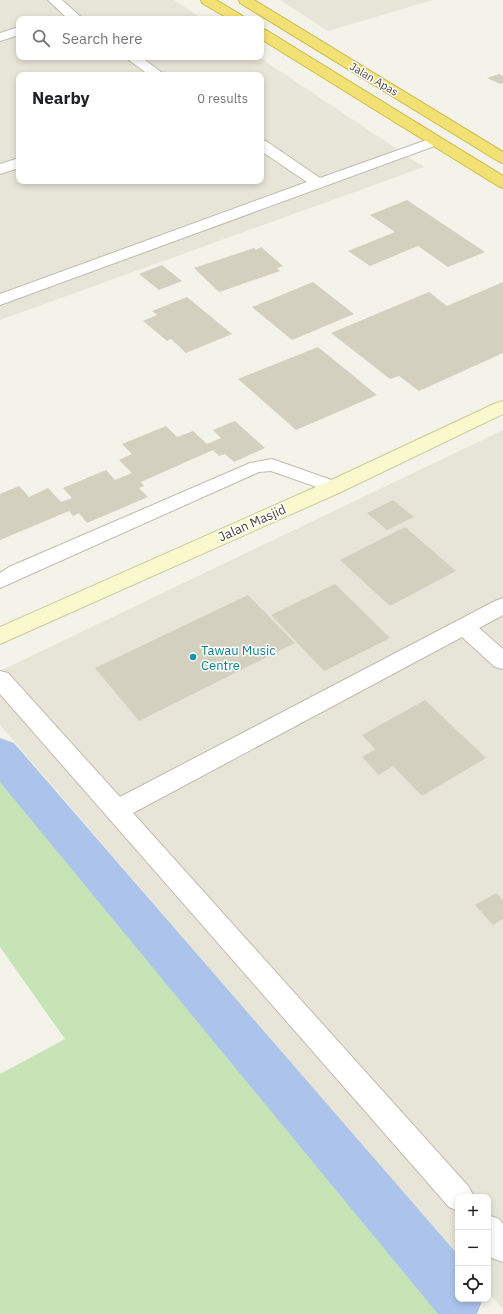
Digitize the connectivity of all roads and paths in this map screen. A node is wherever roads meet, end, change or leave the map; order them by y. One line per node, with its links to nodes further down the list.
1 (54, 0): 4 (street)
2 (207, 0): 5 (highway)
3 (245, 0): 13 (highway, Jalan Apas)
4 (70, 16)
5 (233, 16)
6 (16, 33): 8 (street)
7 (264, 35): 11 (highway, Jalan Apas)
8 (0, 36)
9 (136, 60): 10 (street)
10 (154, 72)
11 (435, 141): 16 (street); 17 (highway, Jalan Apas)
12 (264, 146): 16 (street)
13 (503, 158)
14 (16, 163): 15 (street)
15 (0, 169)
16 (318, 183): 18 (street)
17 (503, 183)
18 (0, 300)
19 (503, 407): 20 (street, Jalan Masjid)
20 (334, 487): 21 (lane); 24 (street, Jalan Masjid)
21 (0, 581)
22 (503, 606): 23 (street)
23 (464, 626): 25 (street); 27 (street)
24 (1, 633)
25 (503, 661)
26 (0, 679): 27 (street)
27 (117, 810): 28 (street)
28 (456, 1194)
29 (491, 1233): 30 (street)
30 (503, 1247)

